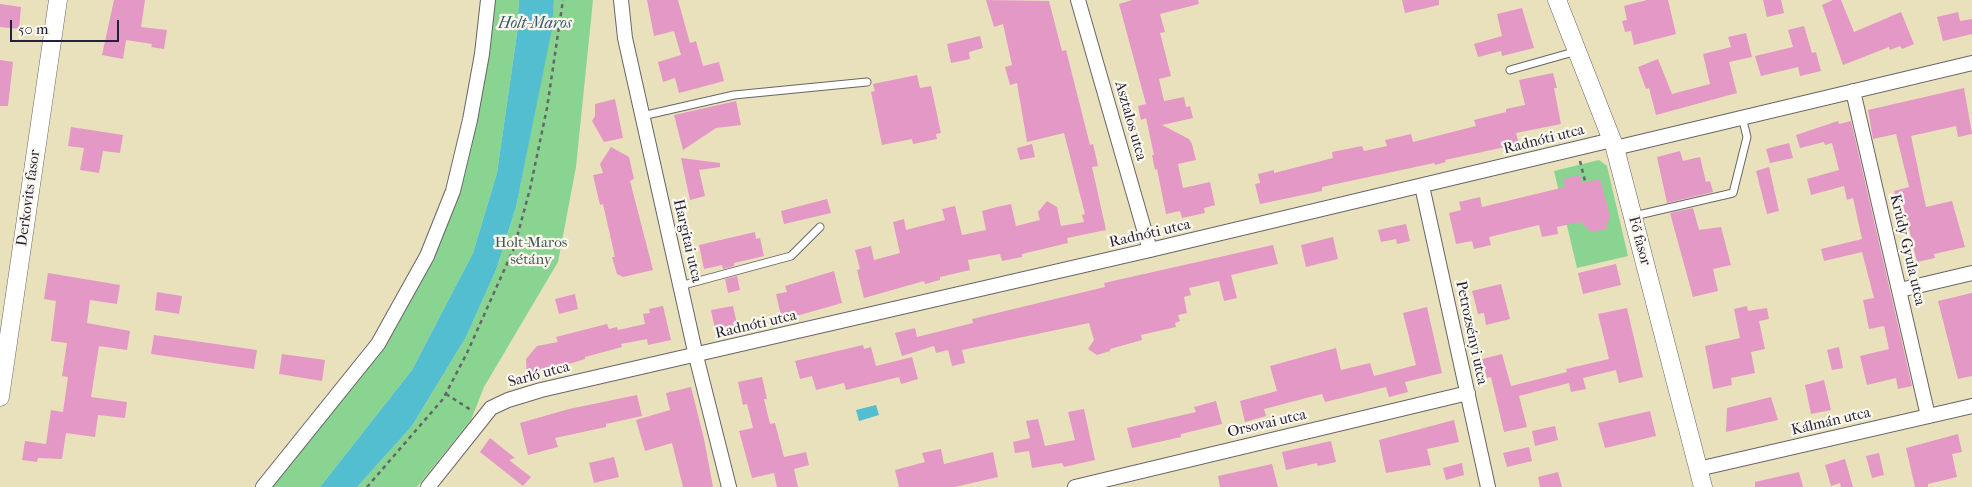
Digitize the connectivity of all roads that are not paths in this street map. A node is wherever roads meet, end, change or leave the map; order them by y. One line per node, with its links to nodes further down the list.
1 (58, 0): 23 (street, Derkovits fasor)
2 (488, 0): 27 (street)
3 (621, 0): 11 (street, Hargitai utca)
4 (1078, 0): 17 (street, Asztalos utca)
5 (1557, 0): 6 (street, Fő fasor)
6 (1577, 51): 8 (lane); 13 (street, Fő fasor)
7 (1972, 63): 10 (street, Radnóti utca)
8 (1510, 70)
9 (867, 82): 11 (lane)
10 (1853, 91): 12 (street, Radnóti utca); 20 (street, Krúdy Gyula utca)
11 (642, 116): 19 (street, Hargitai utca)
12 (1742, 117): 13 (street, Radnóti utca); 15 (lane)
13 (1613, 144): 14 (street, Radnóti utca); 15 (street, Fő fasor)
14 (1422, 186): 17 (street, Radnóti utca); 22 (street, Petrozsényi utca)
15 (1632, 217): 26 (street, Fő fasor)
16 (820, 227): 19 (lane)
17 (1150, 250): 21 (street, Radnóti utca)
18 (1972, 273): 20 (street)
19 (680, 286): 21 (street, Hargitai utca)
20 (1900, 290): 25 (street, Krúdy Gyula utca)
21 (696, 356): 28 (street, Sarló utca); 29 (street, Hargitai utca)
22 (1468, 393): 30 (street, Orsovai utca); 31 (street, Petrozsényi utca)
23 (0, 397)
24 (1972, 406): 25 (street, Kálmán utca)
25 (1928, 416): 26 (street, Kálmán utca)
26 (1698, 469): 32 (street, Fő fasor)
27 (263, 487)
28 (428, 487)
29 (729, 487)
30 (1075, 487)
31 (1488, 487)
32 (1703, 487)

